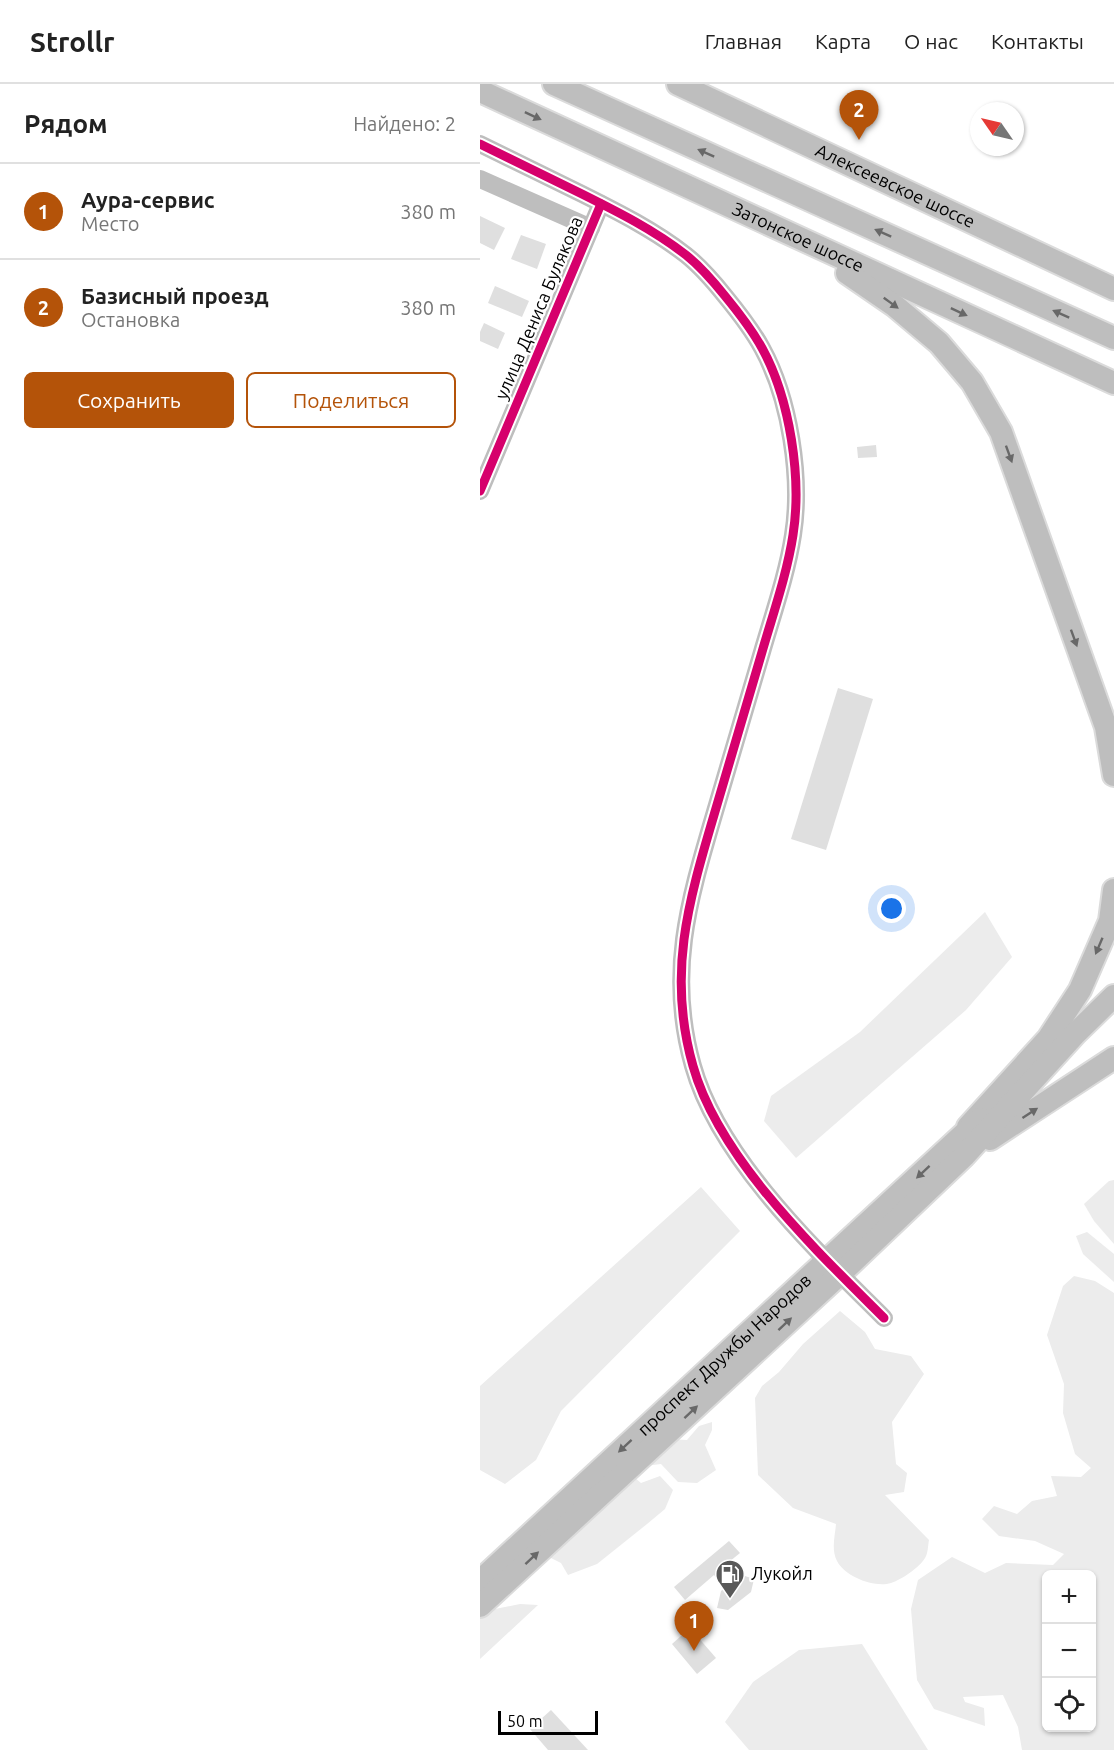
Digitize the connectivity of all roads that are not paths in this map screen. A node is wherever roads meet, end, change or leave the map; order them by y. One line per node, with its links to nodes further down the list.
1 (554, 84): 10 (main road, one-way to 1)
2 (678, 84): 9 (main road, Алексеевское шоссе)
3 (480, 91): 8 (main road, Затонское шоссе, one-way to 8)
4 (480, 144): 6 (street)
5 (480, 179): 7 (street)
6 (601, 204): 7 (street, улица Дениса Булякова); 18 (street)
7 (591, 228): 12 (street, улица Дениса Булякова)
8 (791, 235): 11 (main road, Затонское шоссе, one-way to 11); 13 (main road, one-way to 13)
9 (1114, 289)
10 (1114, 338)
11 (1114, 383)
12 (480, 491)
13 (1114, 774)
14 (1114, 890): 17 (main road, one-way to 17)
15 (1114, 996): 17 (main road, проспект Дружбы Народов)
16 (1114, 1058): 17 (main road, one-way to 16)
17 (958, 1150): 18 (main road, проспект Дружбы Народов)
18 (834, 1268): 19 (street); 20 (main road, проспект Дружбы Народов, one-way to 20); 21 (main road, проспект Дружбы Народов, one-way to 18)
19 (884, 1318)
20 (480, 1581)
21 (480, 1606)

